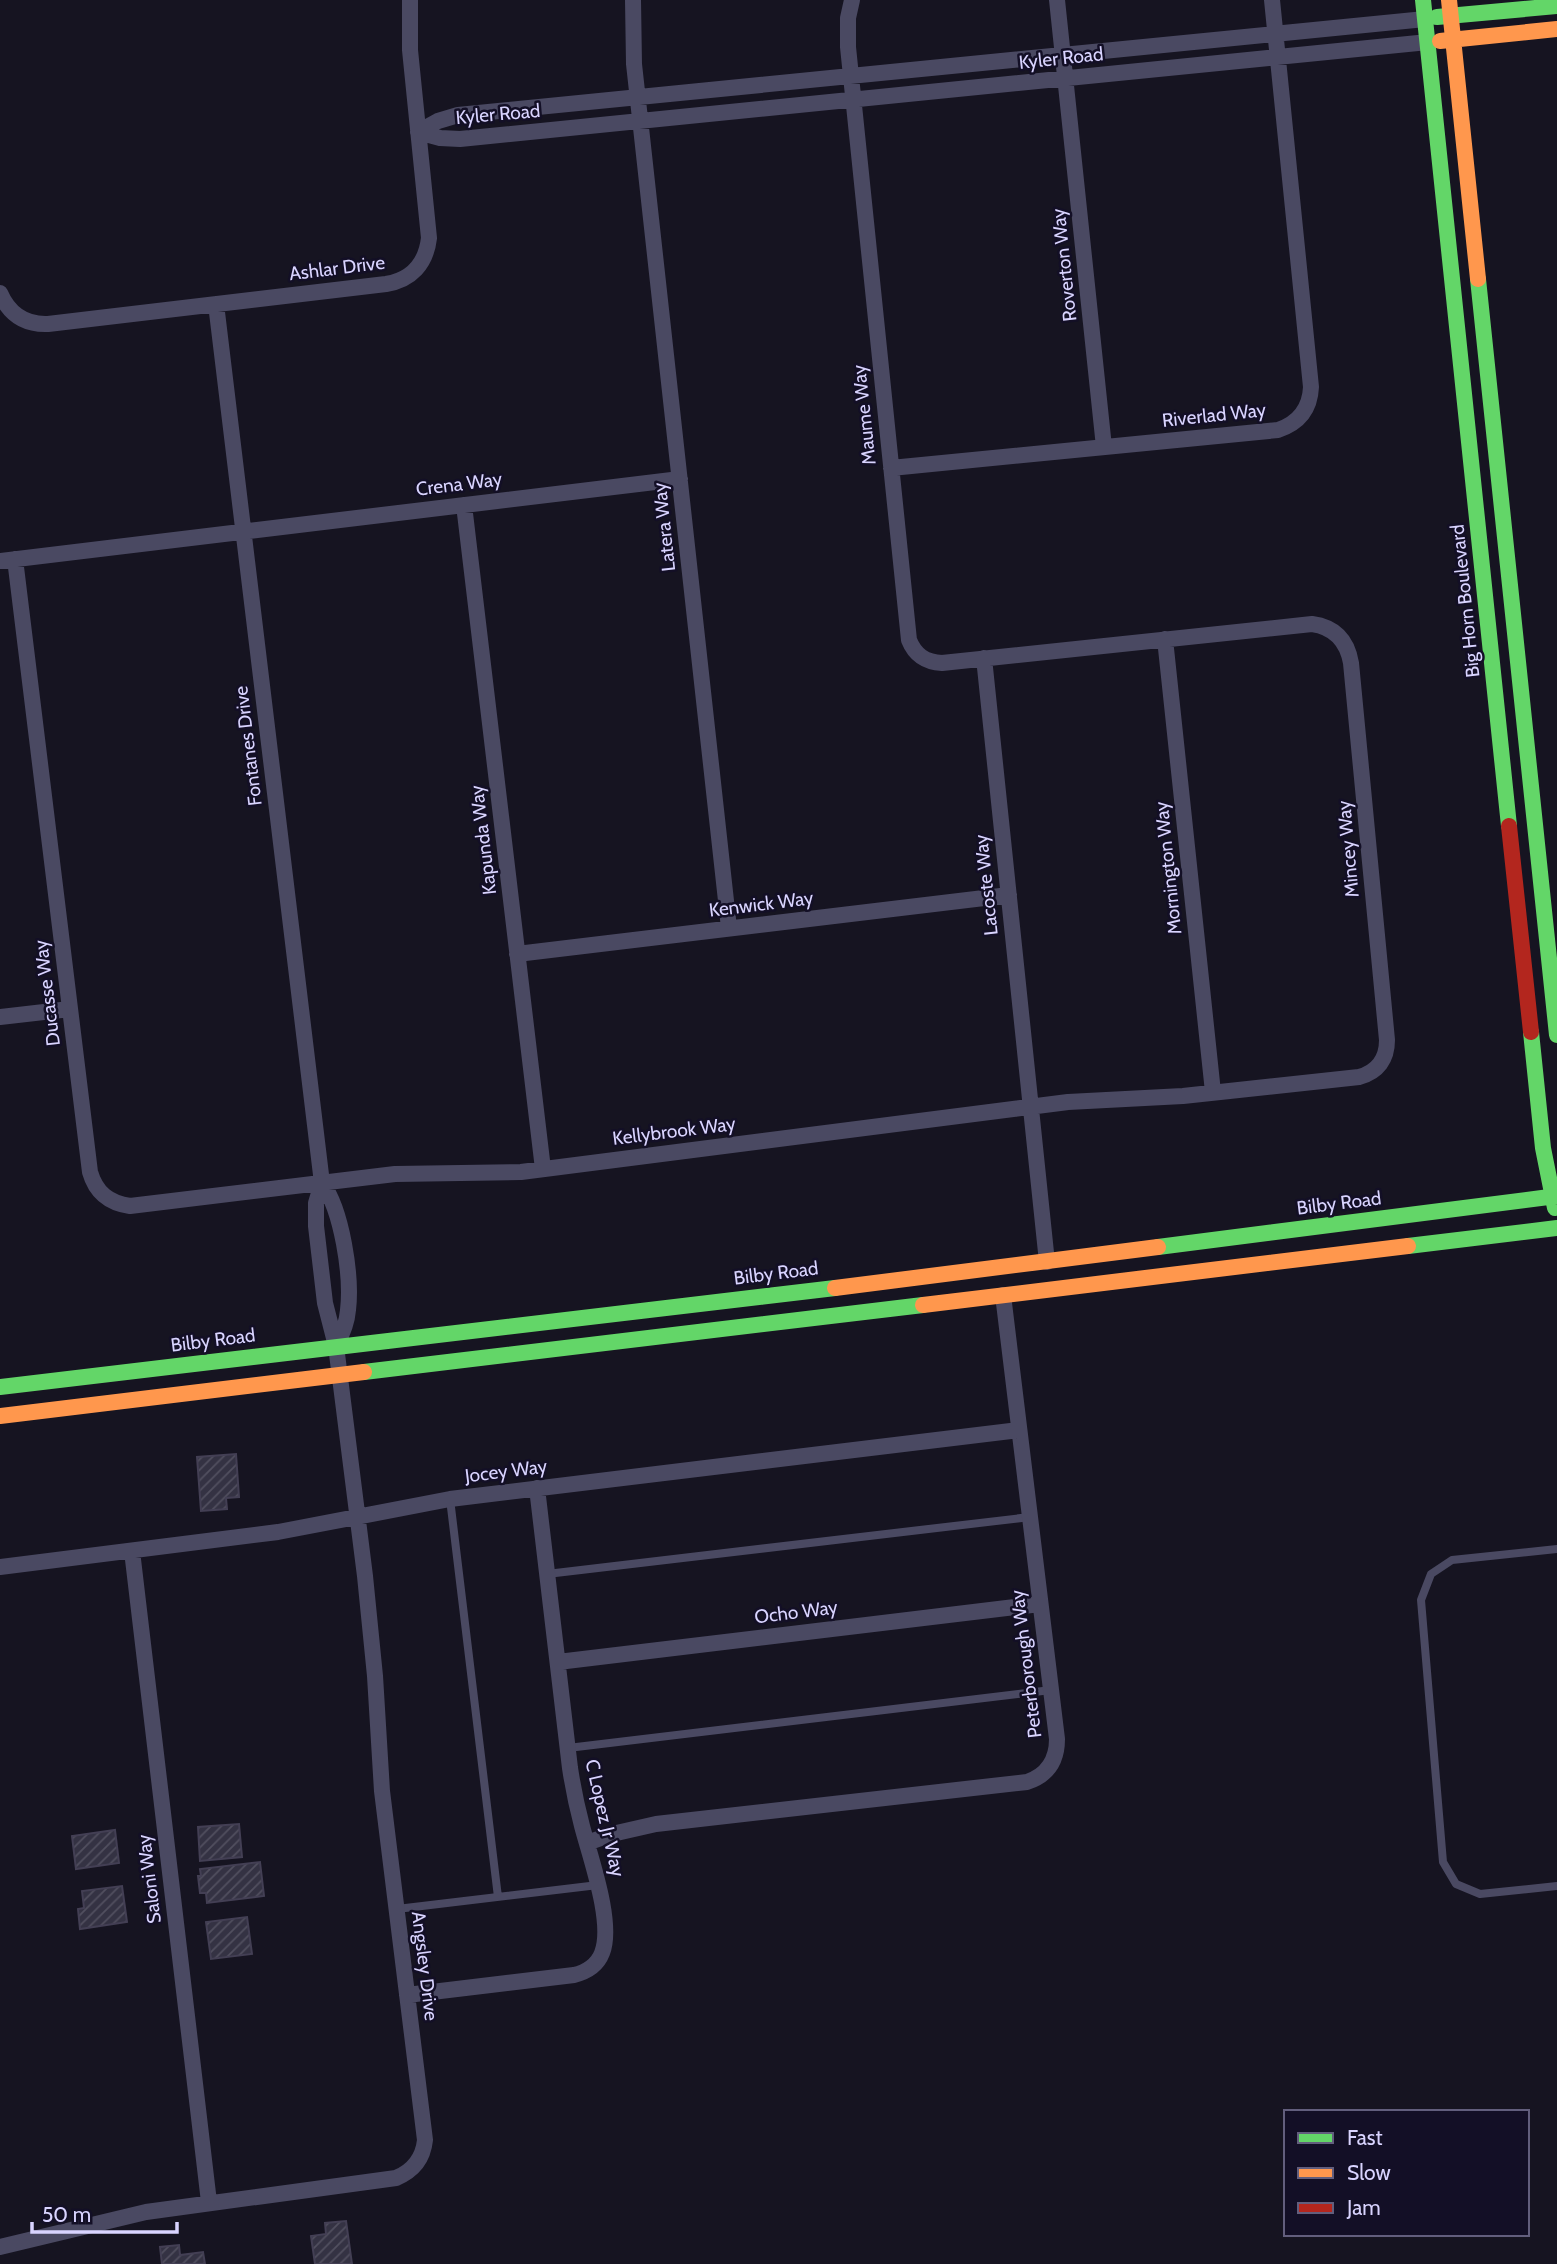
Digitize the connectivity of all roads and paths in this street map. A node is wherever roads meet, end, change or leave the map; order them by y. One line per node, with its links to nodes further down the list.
1 (410, 0): 21 (street, Ashlar Drive)
2 (633, 0): 18 (street, Latera Way)
3 (852, 0): 16 (street, Maume Way)
4 (1057, 0): 14 (street, Roverton Way)
5 (1272, 0): 11 (street)
6 (1423, 0): 9 (main road, Big Horn Boulevard)
7 (1557, 6): 8 (main road, Kyler Road)
8 (1450, 8): 9 (main road, Kyler Road); 12 (main road)
9 (1425, 19): 11 (street, Kyler Road); 13 (main road, Big Horn Boulevard)
10 (1557, 29): 12 (main road, Kyler Road)
11 (1275, 34): 14 (street, Kyler Road); 15 (street)
12 (1453, 40): 13 (main road, Kyler Road); 37 (main road)
13 (1428, 42): 15 (street, Kyler Road); 42 (main road, Big Horn Boulevard)
14 (1063, 55): 16 (street, Kyler Road); 17 (street, Roverton Way)
15 (1278, 57): 17 (street, Kyler Road); 24 (street, Riverlad Way)
16 (850, 76): 18 (street, Kyler Road); 19 (street, Maume Way)
17 (1065, 78): 19 (street, Kyler Road); 24 (street, Roverton Way)
18 (638, 97): 20 (street, Latera Way); 21 (street, Kyler Road)
19 (853, 100): 20 (street, Kyler Road); 25 (street, Maume Way)
20 (640, 121): 21 (street, Kyler Road); 26 (street, Latera Way)
21 (418, 132): 23 (street, Ashlar Drive)
22 (0, 293): 23 (street, Ashlar Drive)
23 (216, 304): 28 (street, Fontanes Drive)
24 (1104, 447): 25 (street, Riverlad Way)
25 (891, 468): 31 (street, Maume Way)
26 (680, 479): 27 (street, Crena Way); 33 (street, Latera Way)
27 (464, 505): 28 (street, Crena Way); 34 (street, Kapunda Way)
28 (244, 532): 29 (street, Crena Way); 41 (street, Fontanes Drive)
29 (8, 560): 35 (street, Ducasse Way)
30 (1165, 639): 31 (street, Mincey Way); 38 (street, Mornington Way); 38 (street, Mincey Way)
31 (984, 658): 32 (street, Lacoste Way)
32 (1009, 895): 33 (street, Kenwick Way); 39 (street, Lacoste Way)
33 (729, 929): 34 (street, Kenwick Way)
34 (517, 954): 40 (street, Kapunda Way)
35 (70, 1009): 36 (street); 41 (street, Ducasse Way)
36 (0, 1017)
37 (1557, 1035)
38 (1213, 1093): 39 (street, Mincey Way)
39 (1031, 1107): 40 (street, Kellybrook Way); 44 (street, Lacoste Way)
40 (543, 1169): 41 (street, Kellybrook Way)
41 (322, 1183): 46 (street, Fontanes Drive); 46 (street, Fontanes Drive)
42 (1556, 1195): 43 (main road, Big Horn Boulevard); 44 (main road, Bilby Road)
43 (1557, 1225): 45 (main road)
44 (1047, 1262): 46 (main road, Bilby Road)
45 (1003, 1295): 47 (main road); 50 (street, Peterborough Way)
46 (336, 1346): 47 (street, Angsley Drive); 48 (main road, Bilby Road)
47 (340, 1375): 49 (main road); 53 (street, Angsley Drive)
48 (0, 1387)
49 (0, 1416)
50 (1019, 1430): 51 (street, Jocey Way); 54 (street, Peterborough Way)
51 (537, 1488): 52 (street, Jocey Way); 58 (street, C Lopez Jr Way)
52 (450, 1499): 53 (street, Jocey Way); 66 (lane)
53 (358, 1516): 56 (street, Jocey Way); 67 (street, Angsley Drive)
54 (1030, 1517): 58 (lane); 59 (street, Peterborough Way)
55 (1557, 1549): 65 (lane)
56 (132, 1551): 57 (street, Jocey Way); 69 (street, Saloni Way)
57 (0, 1567)
58 (547, 1574): 60 (street, C Lopez Jr Way)
59 (1040, 1604): 60 (street, Ocho Way); 61 (street, Peterborough Way)
60 (558, 1662): 62 (street, C Lopez Jr Way)
61 (1051, 1690): 62 (lane); 63 (street, Peterborough Way)
62 (568, 1748): 63 (street, C Lopez Jr Way)
63 (587, 1843): 64 (street, C Lopez Jr Way)
64 (598, 1885): 66 (lane); 68 (street, C Lopez Jr Way)
65 (1557, 1886)
66 (498, 1897): 67 (lane)
67 (397, 1909): 68 (street, Angsley Drive)
68 (407, 1995): 69 (street, Angsley Drive)
69 (209, 2202): 70 (street, Angsley Drive)
70 (0, 2247)

